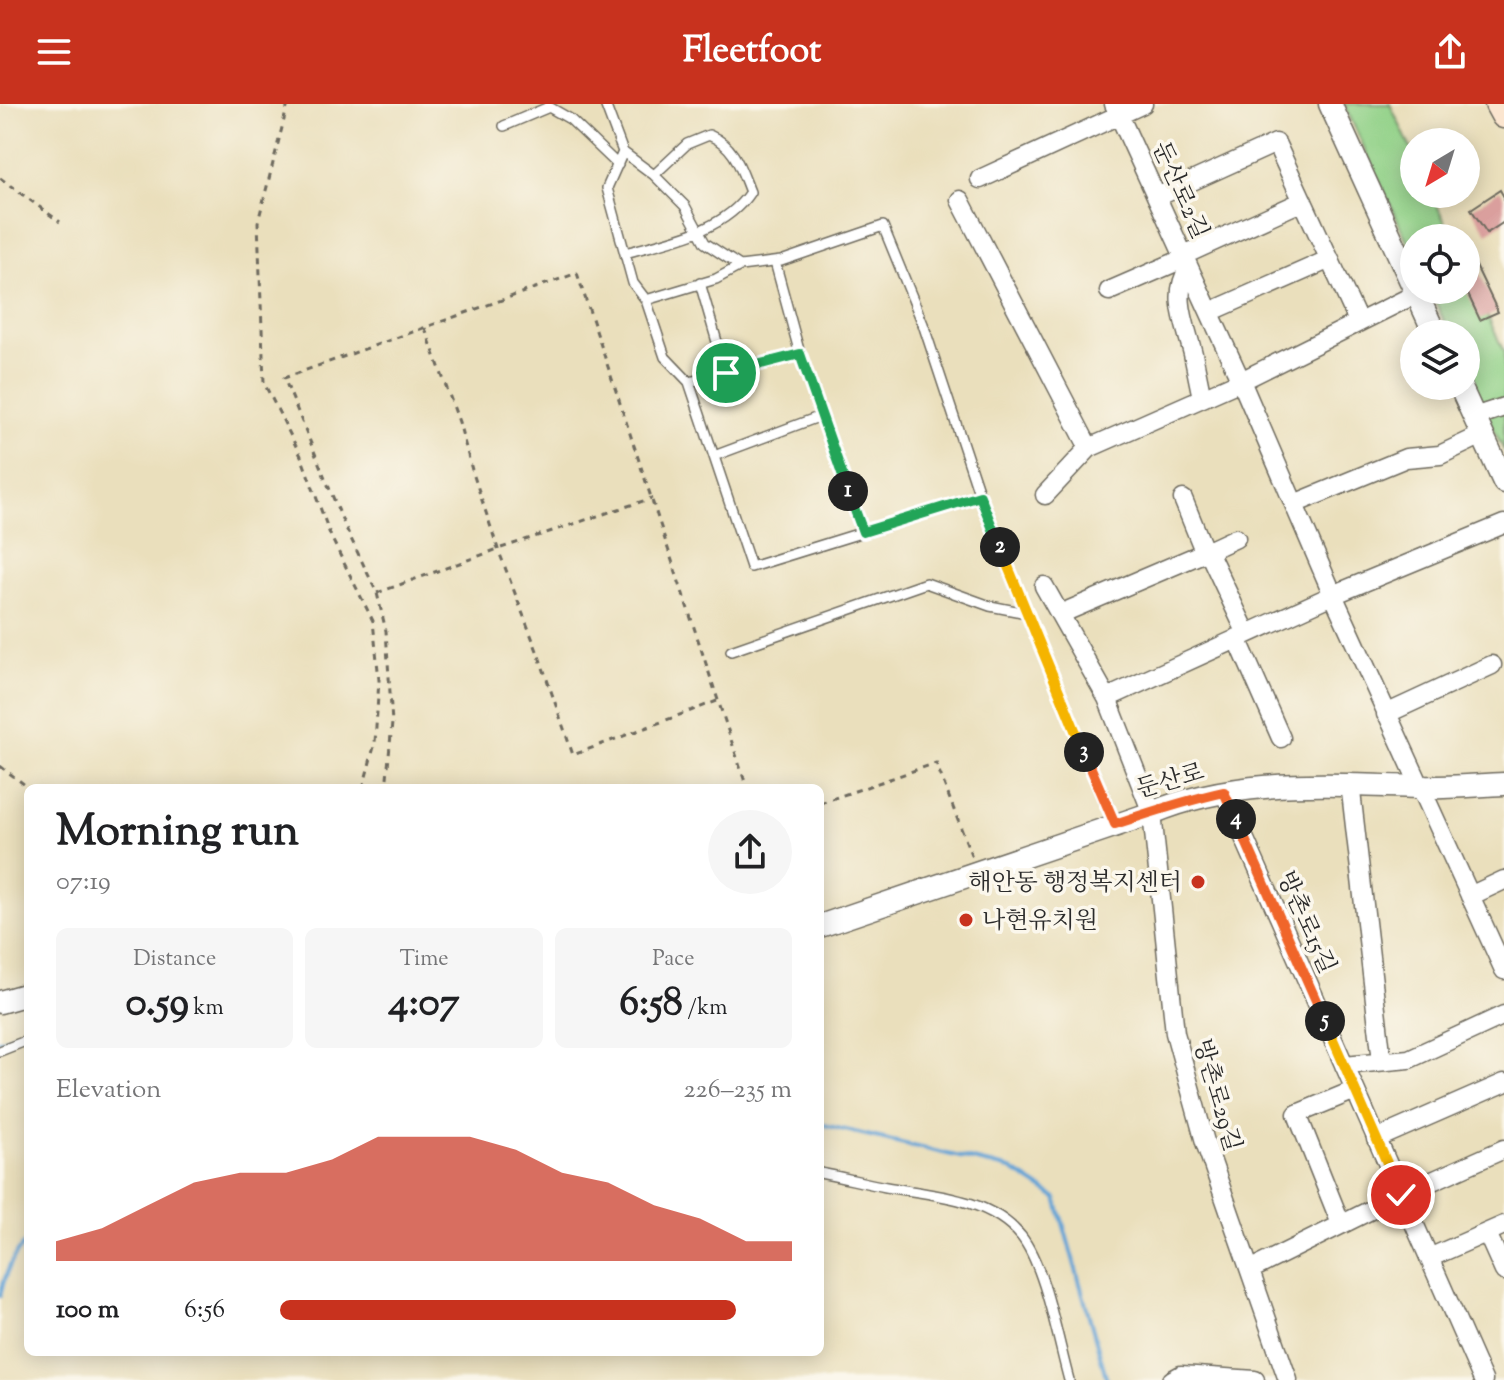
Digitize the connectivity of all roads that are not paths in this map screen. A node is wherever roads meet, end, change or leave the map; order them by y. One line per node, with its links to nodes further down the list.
1 (605, 104): 8 (lane)
2 (1143, 104): 5 (street)
3 (1330, 104): 17 (street)
4 (1498, 104): 6 (main road)
5 (1117, 110): 11 (street); 12 (street, 둔산로2길)
6 (1504, 115)
7 (504, 126): 9 (lane)
8 (623, 152): 9 (lane); 10 (lane)
9 (618, 165): 16 (lane)
10 (654, 175): 15 (lane); 15 (lane)
11 (980, 179)
12 (1157, 197): 14 (street); 19 (street, 둔산로2길)
13 (960, 200): 37 (street)
14 (1303, 201): 18 (street); 19 (street)
15 (699, 232): 16 (lane); 21 (lane)
16 (625, 253): 25 (lane)
17 (1400, 258)
18 (1330, 259): 26 (street); 27 (street)
19 (1186, 260): 23 (street); 26 (street, 둔산로2길); 32 (street)
20 (775, 262): 21 (lane); 28 (lane); 41 (lane)
21 (740, 266): 22 (lane)
22 (700, 283): 25 (lane); 29 (lane)
23 (1109, 291)
24 (1400, 299): 27 (street)
25 (646, 300): 31 (lane)
26 (1210, 312): 30 (street, 둔산로2길)
27 (1358, 321): 30 (street)
28 (800, 354): 29 (lane); 35 (lane)
29 (726, 373): 31 (lane)
30 (1241, 381): 32 (street); 43 (street, 둔산로2길)
31 (689, 382): 38 (lane)
32 (1202, 398): 37 (street)
33 (1466, 400): 36 (street)
34 (1504, 407): 36 (street)
35 (821, 416): 38 (lane); 45 (lane)
36 (1478, 426): 39 (street); 43 (street)
37 (1089, 448): 40 (street)
38 (714, 456): 45 (lane)
39 (1504, 482)
40 (1045, 495)
41 (980, 496): 45 (lane); 50 (lane)
42 (1183, 499): 47 (street)
43 (1294, 504): 49 (street, 둔산로2길)
44 (1504, 524): 49 (street)
45 (863, 532)
46 (1236, 538): 47 (street)
47 (1207, 552): 51 (street); 52 (street)
48 (1044, 586): 51 (street)
49 (1333, 595): 52 (street); 56 (street, 둔산로2길)
50 (1027, 613): 53 (lane); 63 (lane)
51 (1060, 614): 55 (street)
52 (1242, 636): 55 (street); 57 (street)
53 (731, 651)
54 (1492, 665): 56 (street)
55 (1107, 698): 62 (street, 방촌로29길)
56 (1386, 714): 60 (street, 둔산로2길)
57 (1281, 738)
58 (1350, 783): 60 (street, 둔산로); 61 (street, 둔산로); 74 (street)
59 (1504, 784): 60 (street, 둔산로)
60 (1420, 787): 65 (street, 둔산로2길)
61 (1224, 792): 62 (street, 둔산로); 75 (street, 방촌로15길)
62 (1152, 813): 63 (street, 둔산로); 85 (street, 방촌로29길)
63 (1115, 824): 66 (street, 둔산로)
64 (1504, 880): 65 (street)
65 (1470, 896): 67 (street, 둔산로2길)
66 (824, 925)
67 (1500, 949): 68 (street, 둔산로2길)
68 (1504, 970)
69 (24, 995): 70 (street)
70 (0, 1002)
71 (1504, 1015): 74 (street)
72 (24, 1042): 73 (lane)
73 (0, 1051)
74 (1382, 1061): 75 (street)
75 (1344, 1065): 77 (street, 방촌로15길)
76 (1504, 1083): 78 (street)
77 (1355, 1090): 78 (street, 방촌로15길); 82 (street)
78 (1376, 1139): 81 (street, 방촌로15길)
79 (1504, 1149): 81 (street)
80 (824, 1174): 87 (lane)
81 (1401, 1195): 82 (street); 84 (street, 방촌로15길)
82 (1341, 1224): 85 (street)
83 (1496, 1229): 84 (street); 86 (street)
84 (1429, 1258): 91 (street, 방촌로15길)
85 (1250, 1270): 90 (street, 방촌로29길)
86 (1504, 1271)
87 (1069, 1380)
88 (1172, 1380): 89 (street)
89 (1255, 1380)
90 (1288, 1380)
91 (1483, 1380)

